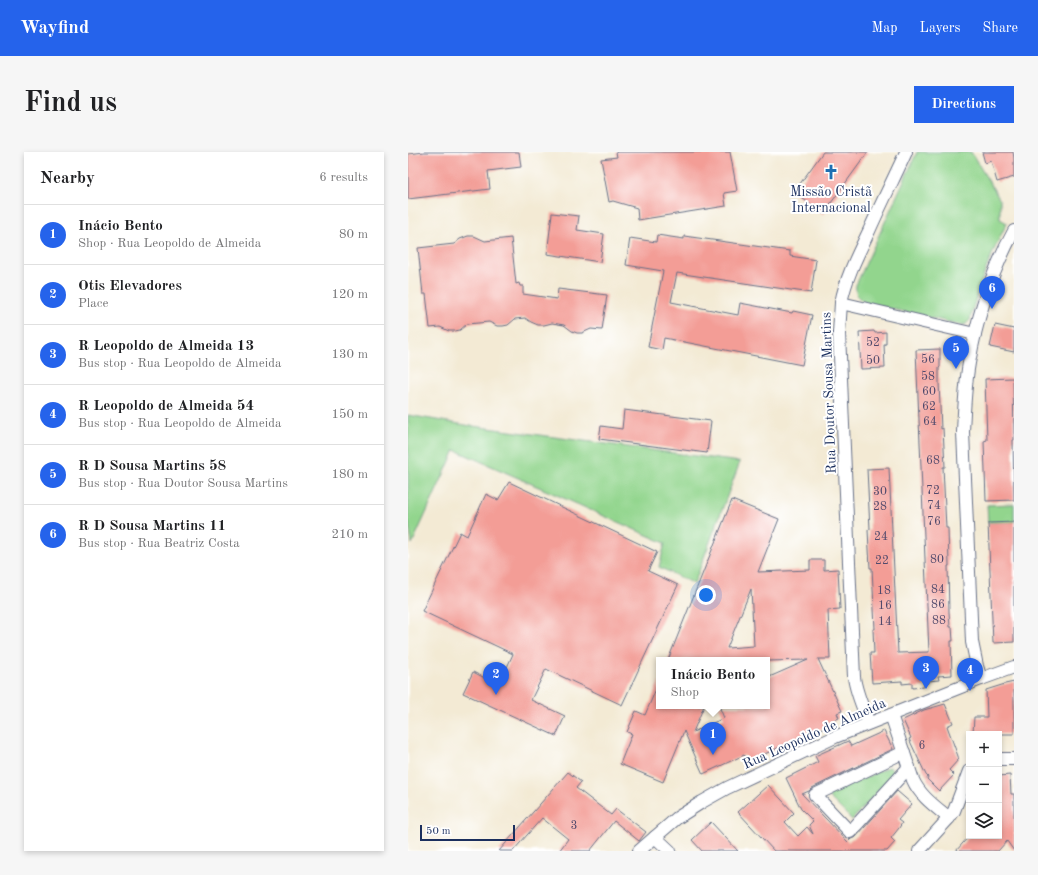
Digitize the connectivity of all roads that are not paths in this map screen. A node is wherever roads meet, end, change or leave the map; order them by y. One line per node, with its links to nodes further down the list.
1 (906, 152): 3 (street)
2 (1014, 231): 4 (street)
3 (841, 303): 4 (street, Rua Doutor Sousa Martins); 8 (street, Rua Doutor Sousa Martins)
4 (975, 334): 6 (street)
5 (1014, 667): 6 (street, Rua Leopoldo de Almeida)
6 (981, 679): 7 (street, Rua Leopoldo de Almeida)
7 (891, 714): 8 (street, Rua Leopoldo de Almeida); 9 (street)
8 (870, 723): 15 (street, Rua Leopoldo de Almeida)
9 (904, 752): 12 (street); 12 (street)
10 (1002, 759): 11 (street)
11 (1014, 759)
12 (908, 767): 14 (street)
13 (966, 778): 14 (street)
14 (949, 818): 18 (street)
15 (655, 837): 16 (street, Rua Leopoldo de Almeida); 17 (street)
16 (639, 851)
17 (670, 851)
18 (919, 851)

